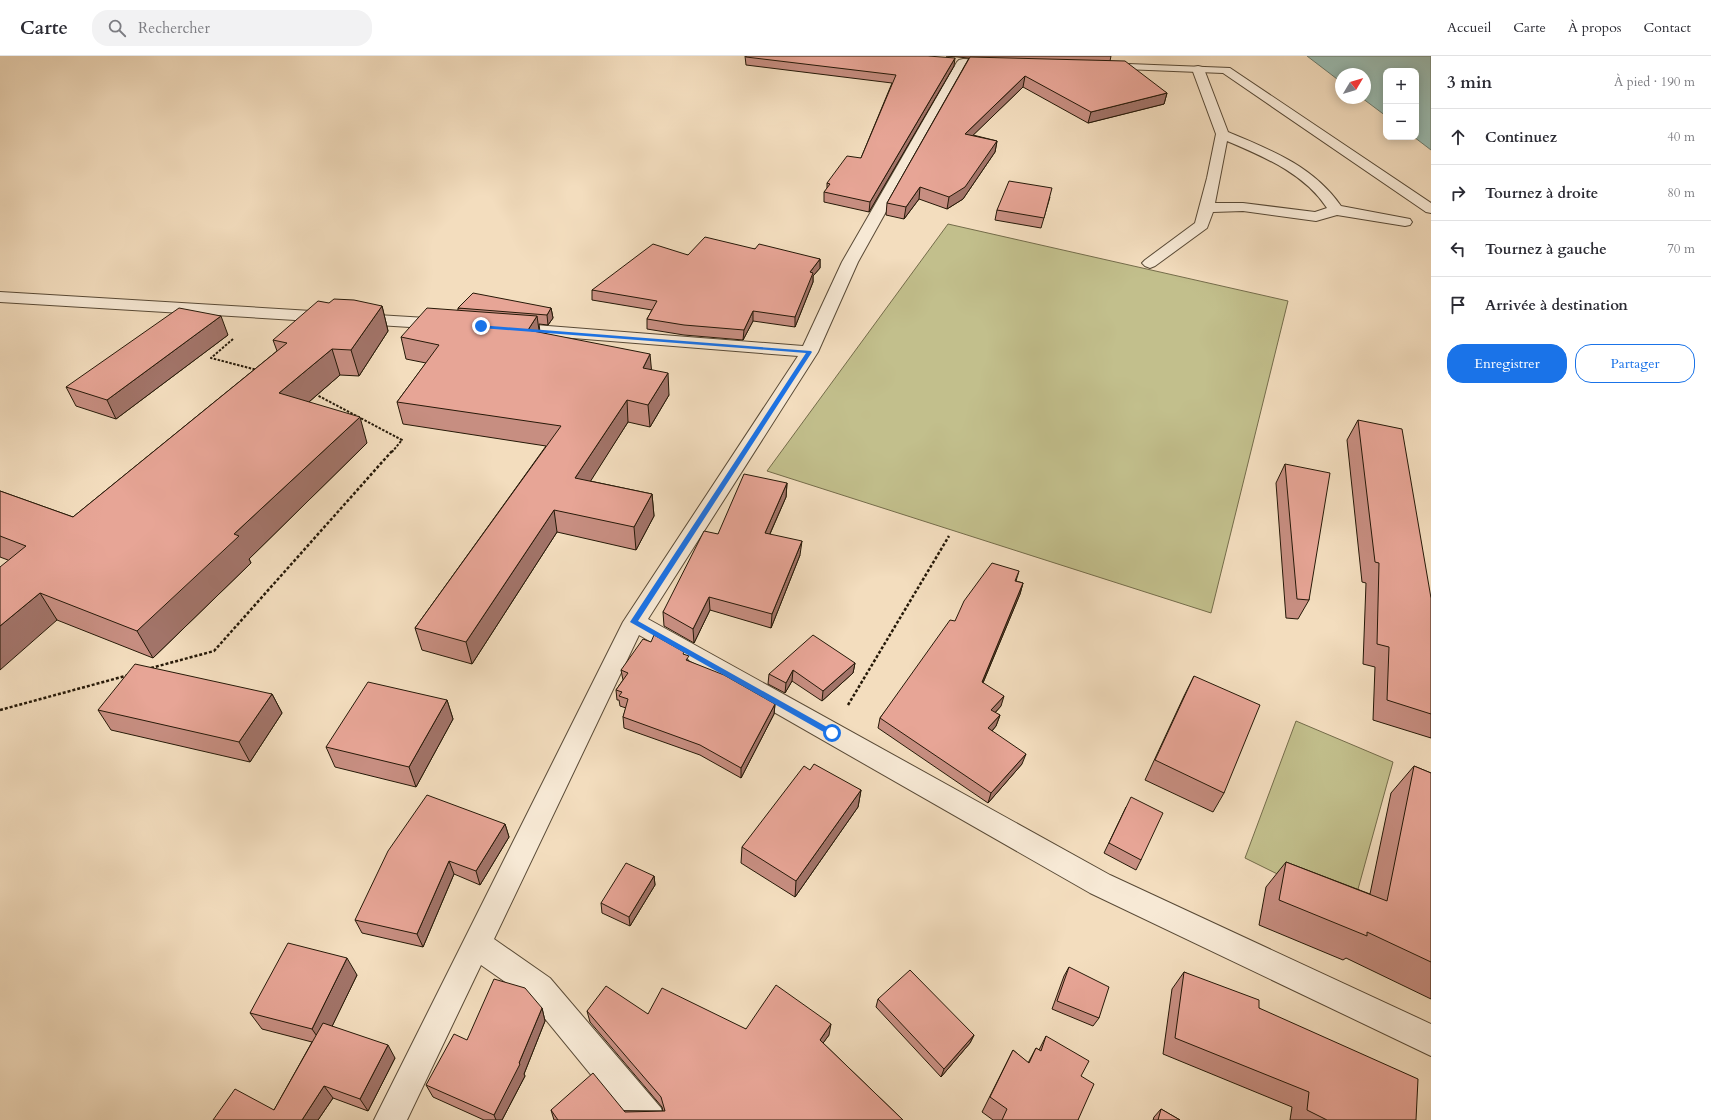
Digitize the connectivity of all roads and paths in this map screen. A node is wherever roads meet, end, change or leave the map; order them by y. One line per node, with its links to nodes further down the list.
1 (1011, 63): 14 (street)
2 (1204, 64): 3 (street); 4 (street); 6 (street)
3 (1091, 66)
4 (1222, 134): 5 (street); 7 (street)
5 (1206, 208): 7 (street); 9 (street)
6 (1431, 209)
7 (1336, 210): 8 (street)
8 (1405, 222)
9 (1150, 263)
10 (0, 297): 11 (street)
11 (263, 314): 12 (street); 15 (path)
12 (457, 325)
13 (496, 327): 14 (street)
14 (809, 352): 18 (street)
15 (261, 371)
16 (310, 392): 19 (path)
17 (949, 536): 22 (path)
18 (634, 622): 22 (street); 23 (street)
19 (145, 670)
20 (130, 674): 21 (path)
21 (0, 710)
22 (832, 733): 24 (street)
23 (476, 944): 25 (street); 26 (street)
24 (1431, 1040)
25 (390, 1120)
26 (649, 1120)

